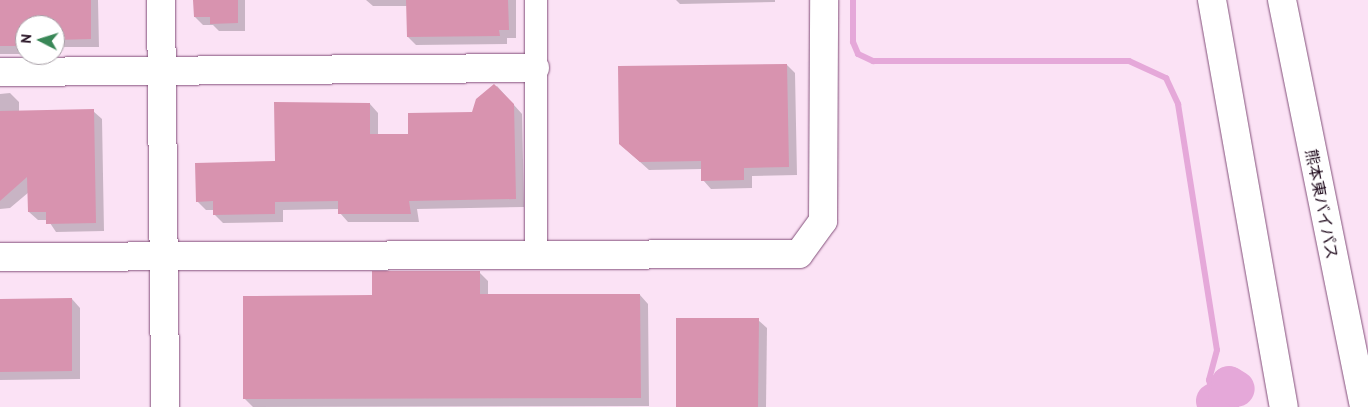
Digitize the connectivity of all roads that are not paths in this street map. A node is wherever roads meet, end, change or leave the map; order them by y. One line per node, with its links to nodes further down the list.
1 (161, 0): 7 (main road)
2 (536, 0): 6 (street)
3 (824, 0): 9 (main road)
4 (1212, 0): 13 (main road)
5 (1282, 0): 14 (main road, 熊本東バイパス)
6 (536, 68): 7 (main road); 9 (street)
7 (161, 70): 8 (main road); 11 (main road)
8 (0, 72)
9 (536, 254): 11 (main road)
10 (0, 257): 11 (main road)
11 (164, 258): 12 (main road)
12 (166, 407)
13 (1284, 407)
14 (1364, 407)

